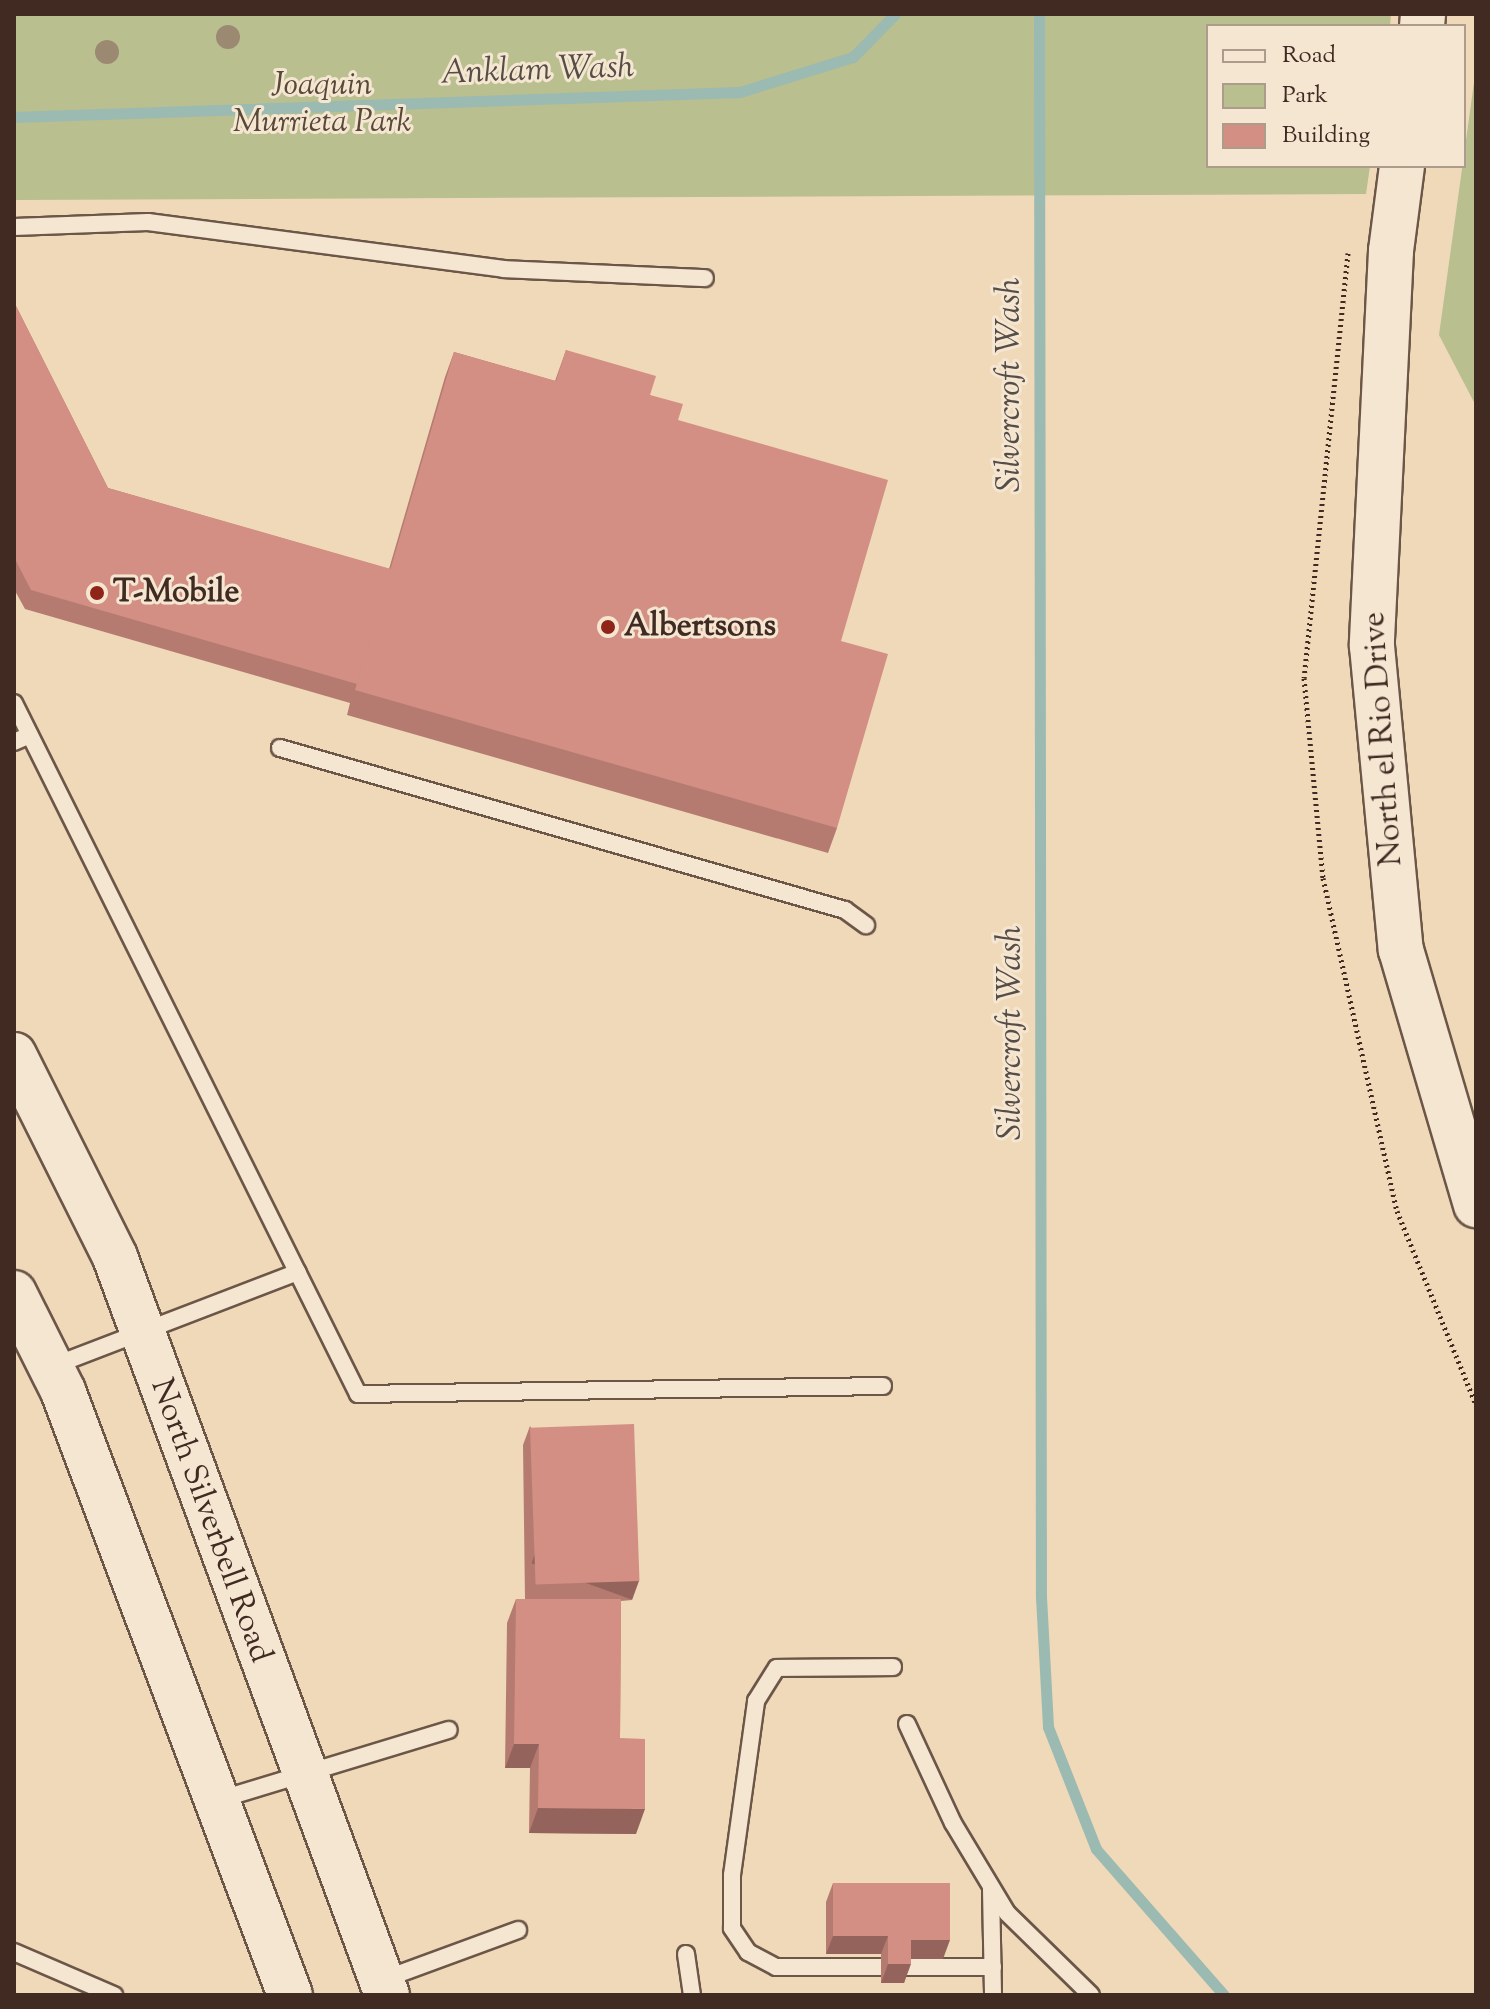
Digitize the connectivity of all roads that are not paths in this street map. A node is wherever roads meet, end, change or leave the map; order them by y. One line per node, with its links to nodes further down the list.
1 (1402, 168): 9 (main road, North el Rio Drive)
2 (14, 227): 3 (lane)
3 (705, 278)
4 (14, 703): 5 (lane)
5 (22, 738): 10 (lane)
6 (280, 748): 7 (lane)
7 (866, 925)
8 (14, 1055): 12 (main road, North Silverbell Road)
9 (1476, 1205)
10 (298, 1272): 12 (lane); 14 (lane)
11 (14, 1293): 13 (main road)
12 (143, 1333): 13 (lane); 18 (main road, North Silverbell Road)
13 (51, 1367): 19 (main road)
14 (883, 1386)
15 (893, 1667): 24 (lane)
16 (907, 1724): 20 (lane)
17 (449, 1730): 18 (lane)
18 (300, 1772): 19 (lane); 27 (main road, North Silverbell Road)
19 (217, 1800): 29 (main road)
20 (991, 1887): 26 (lane); 32 (lane)
21 (518, 1930): 27 (lane)
22 (14, 1952): 28 (lane)
23 (686, 1954): 30 (lane)
24 (881, 1967)
25 (904, 1967): 26 (lane)
26 (993, 1967): 31 (lane)
27 (384, 1988)
28 (114, 1995)
29 (290, 1995)
30 (692, 1995)
31 (993, 1995)
32 (1091, 1995)

